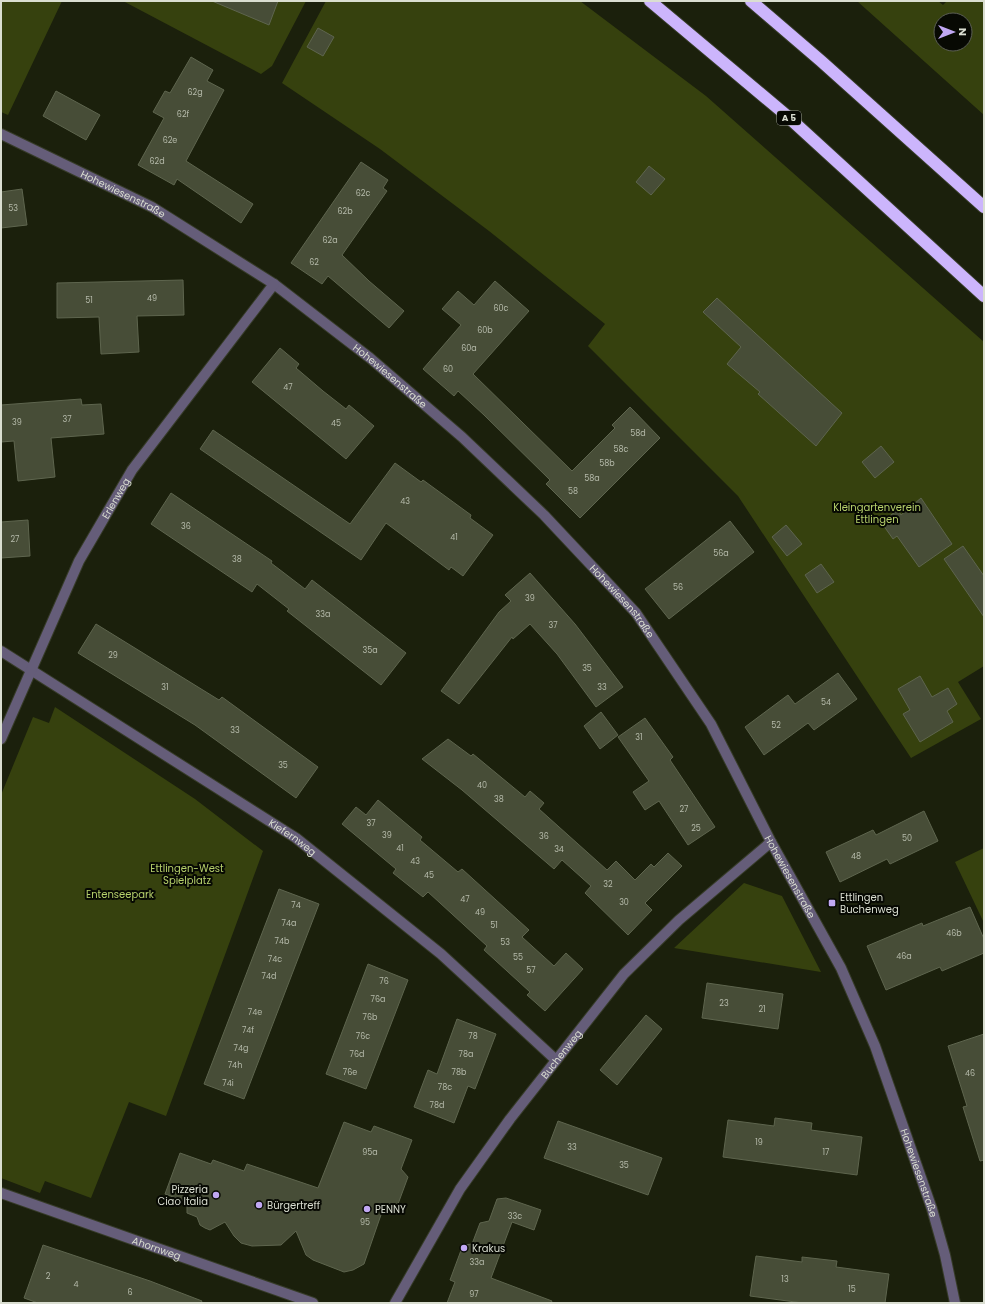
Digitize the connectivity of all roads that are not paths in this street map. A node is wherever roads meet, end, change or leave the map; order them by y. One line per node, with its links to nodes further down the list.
1 (650, 1): 6 (highway, A 5)
2 (751, 1): 4 (highway)
3 (1, 134): 5 (street, Hohewiesenstraße)
4 (984, 207)
5 (274, 284): 8 (street, Erlenweg); 10 (street, Hohewiesenstraße)
6 (984, 296)
7 (1, 651): 8 (street, Kiefernweg)
8 (31, 669): 9 (street, Erlenweg); 11 (street, Kiefernweg)
9 (1, 739)
10 (771, 842): 11 (street, Buchenweg); 15 (street, Hohewiesenstraße)
11 (556, 1060): 14 (street, Buchenweg)
12 (1, 1193): 13 (street, Ahornweg)
13 (313, 1303)
14 (395, 1303)
15 (955, 1303)

